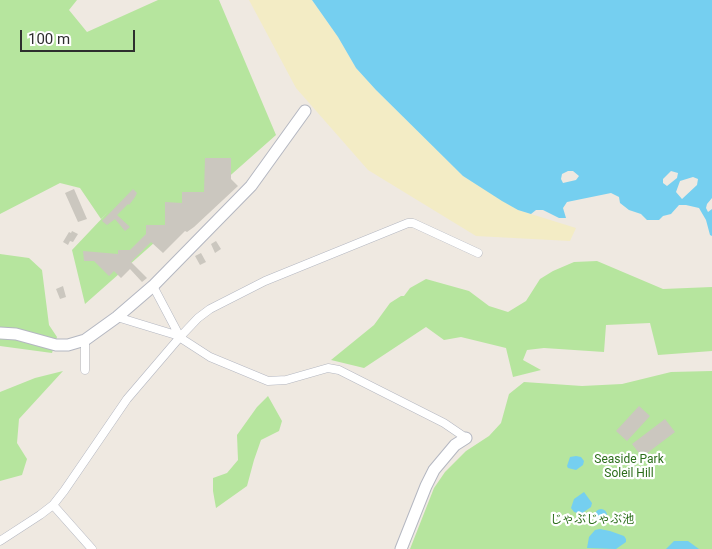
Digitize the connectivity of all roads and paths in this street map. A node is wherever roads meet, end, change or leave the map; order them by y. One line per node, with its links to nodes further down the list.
1 (305, 111): 3 (street)
2 (478, 253): 6 (street)
3 (154, 286): 4 (street); 6 (street)
4 (117, 317): 6 (street); 7 (street)
5 (0, 333): 7 (street)
6 (180, 337): 9 (street); 10 (street)
7 (85, 340): 8 (street)
8 (85, 370)
9 (466, 438): 13 (street)
10 (52, 505): 11 (street); 12 (street)
11 (0, 541)
12 (92, 549)
13 (401, 549)

